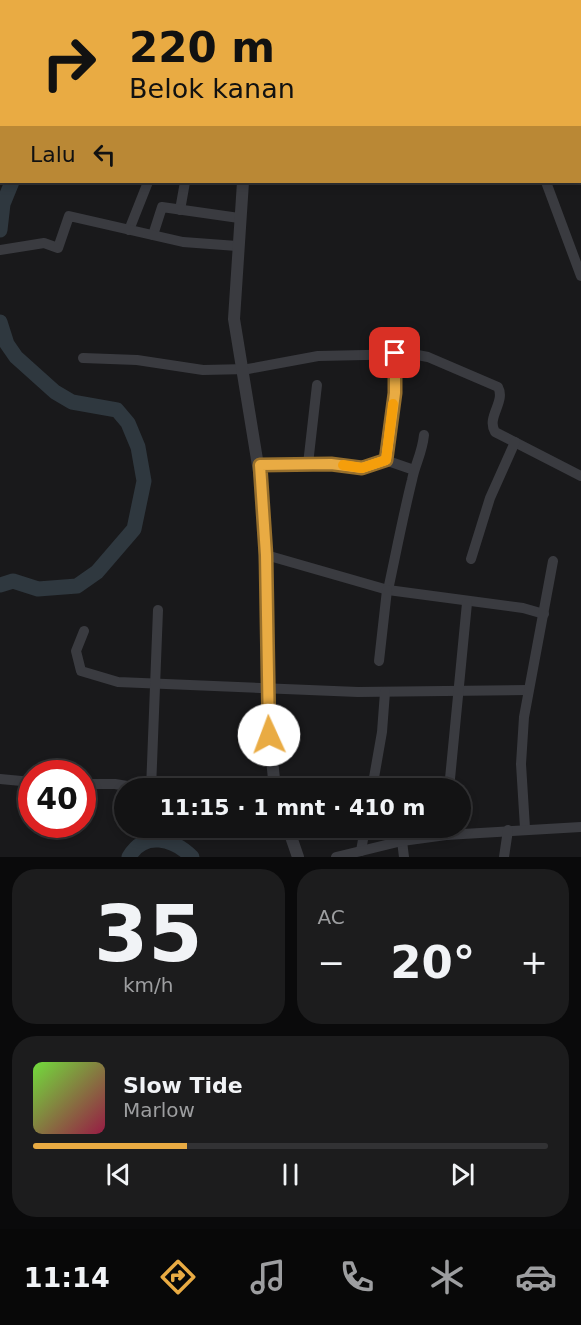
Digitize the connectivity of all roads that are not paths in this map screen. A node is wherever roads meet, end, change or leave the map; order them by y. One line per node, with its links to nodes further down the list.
1 (148, 183): 7 (street)
2 (185, 183): 5 (street)
3 (243, 183): 6 (street)
4 (546, 183): 11 (street)
5 (180, 210): 6 (street); 8 (street)
6 (239, 218): 9 (street)
7 (129, 230): 8 (street); 10 (street)
8 (153, 236): 9 (street)
9 (237, 246): 14 (street)
10 (4, 249)
11 (581, 276)
12 (395, 353): 14 (street); 17 (street); 18 (street)
13 (82, 358): 14 (street)
14 (242, 369): 20 (street)
15 (317, 385): 19 (street)
16 (424, 435): 21 (street)
17 (515, 442): 22 (street); 24 (street)
18 (386, 460): 19 (street); 21 (street)
19 (308, 464): 20 (street)
20 (260, 465): 23 (street)
21 (414, 470): 26 (street)
22 (581, 476)
23 (266, 555): 26 (street); 33 (street)
24 (471, 559)
25 (553, 561): 29 (street)
26 (387, 590): 27 (street); 31 (street)
27 (467, 603): 29 (street); 34 (street)
28 (158, 610): 32 (street)
29 (544, 614): 35 (street)
30 (84, 631): 32 (street)
31 (379, 660)
32 (153, 685): 33 (street); 37 (street)
33 (268, 689): 36 (street); 38 (street)
34 (457, 690): 35 (street); 36 (street); 40 (street)
35 (528, 690): 46 (street)
36 (385, 692): 39 (street)
37 (151, 778)
38 (273, 778)
39 (374, 778)
40 (450, 778)
41 (0, 779): 42 (street)
42 (18, 781)
43 (96, 784): 44 (street)
44 (114, 784)
45 (581, 827): 46 (street)
46 (525, 828): 47 (street)
47 (508, 830): 48 (street); 57 (street)
48 (471, 831)
49 (291, 838): 54 (street)
50 (363, 838): 53 (street)
51 (415, 838): 52 (street)
52 (402, 841): 53 (street); 56 (street)
53 (361, 851): 55 (street)
54 (298, 857)
55 (336, 857)
56 (404, 857)
57 (504, 857)

